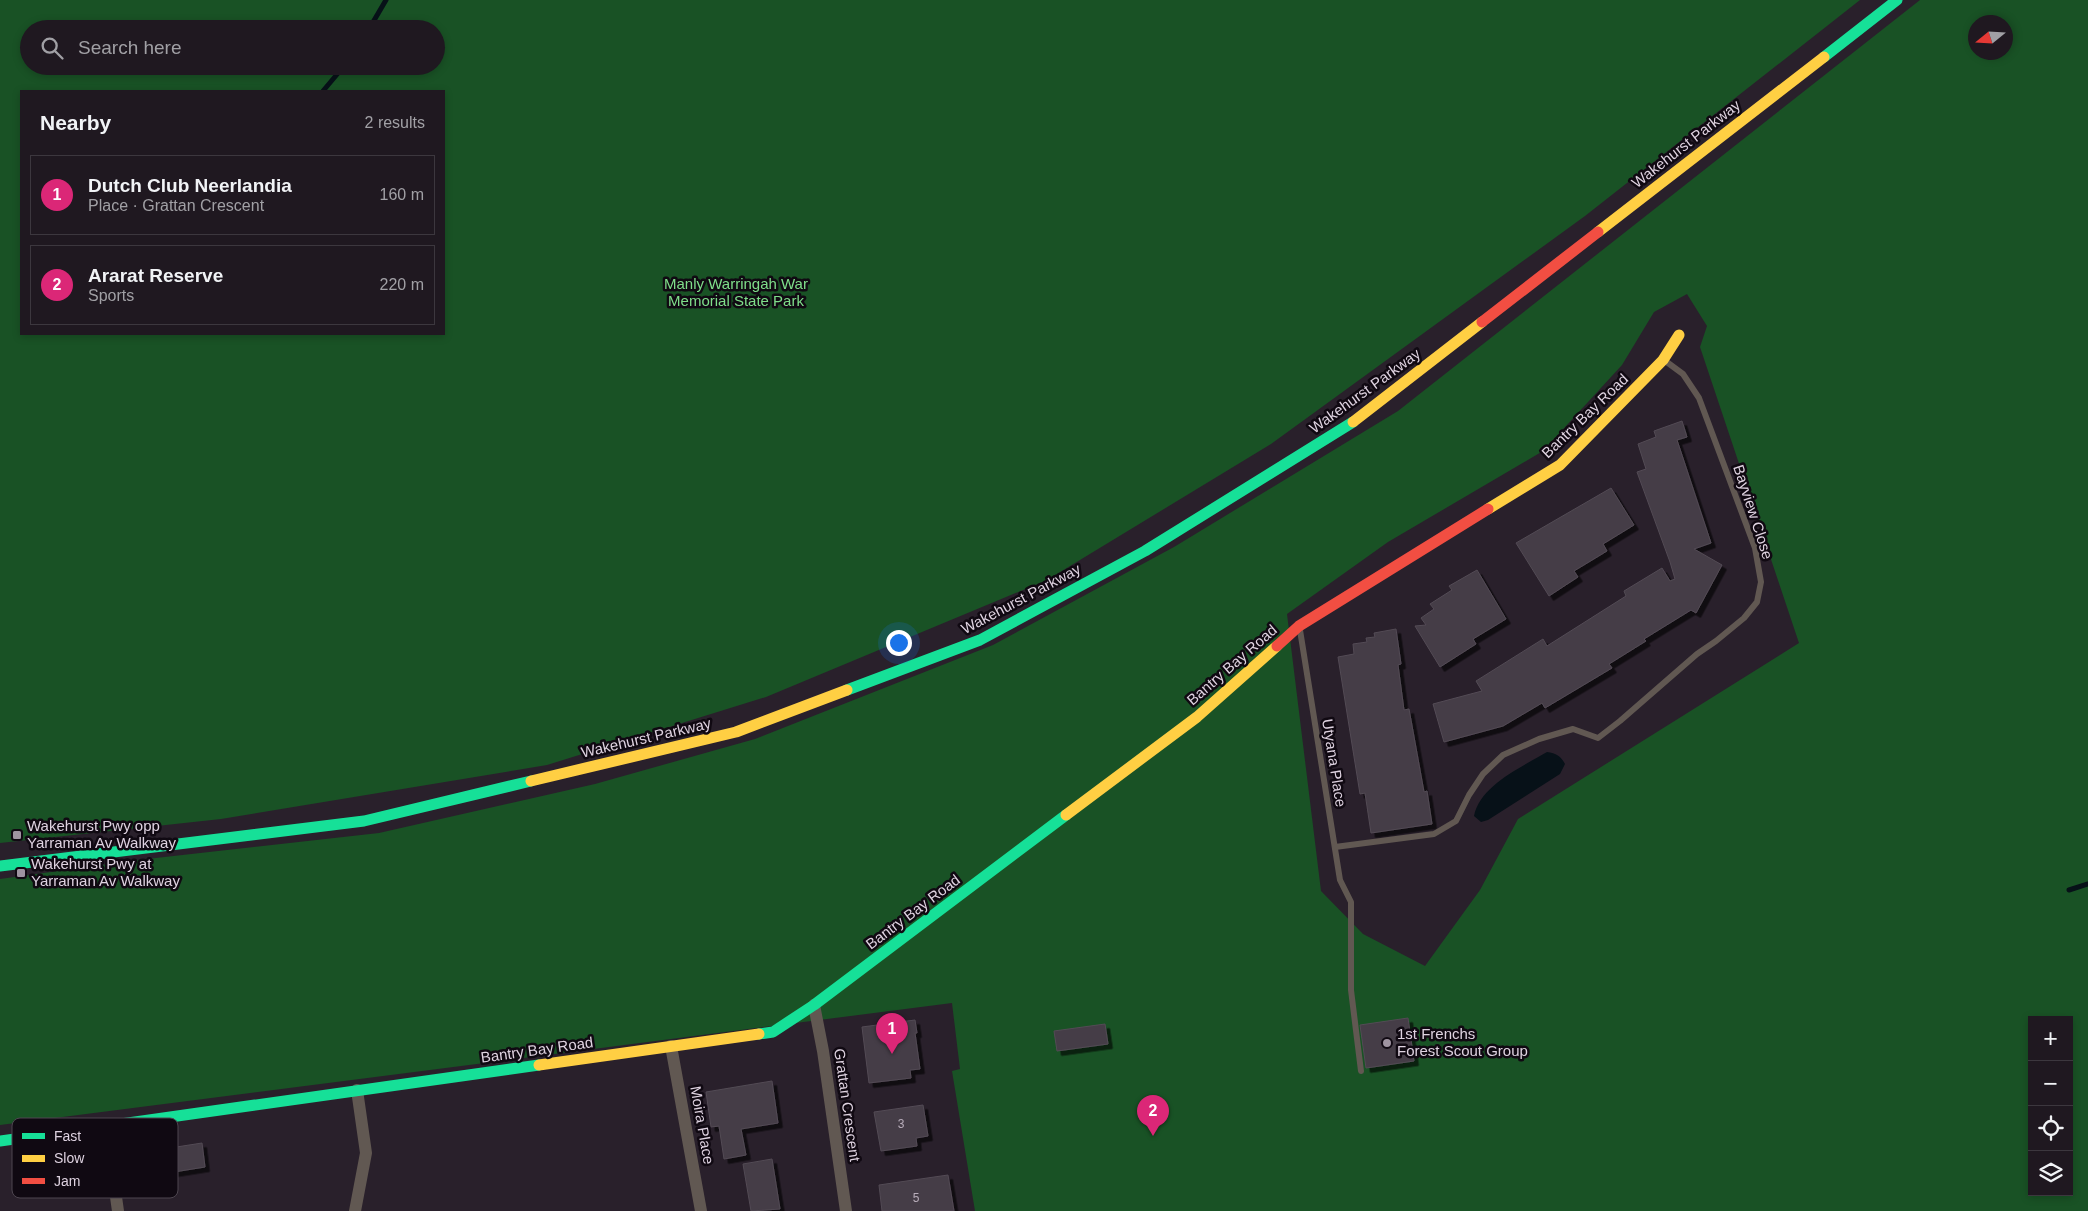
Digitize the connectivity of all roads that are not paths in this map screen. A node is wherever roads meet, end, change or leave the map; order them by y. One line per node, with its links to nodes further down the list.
1 (1897, 0): 6 (main road, Wakehurst Parkway)
2 (1679, 335): 3 (main road, Bantry Bay Road)
3 (1663, 360): 4 (main road, Bantry Bay Road); 5 (lane, Bayview Close)
4 (1299, 626): 5 (lane, Utyana Place); 7 (main road, Bantry Bay Road)
5 (1335, 847): 9 (lane, Utyana Place)
6 (0, 866)
7 (814, 1004): 8 (main road, Bantry Bay Road); 16 (street, Grattan Crescent)
8 (671, 1046): 10 (main road, Bantry Bay Road); 15 (street, Moira Place)
9 (1361, 1071)
10 (357, 1090): 11 (main road, Bantry Bay Road); 14 (street)
11 (162, 1118)
12 (116, 1198): 13 (street)
13 (118, 1211)
14 (355, 1211)
15 (701, 1211)
16 (846, 1211)

